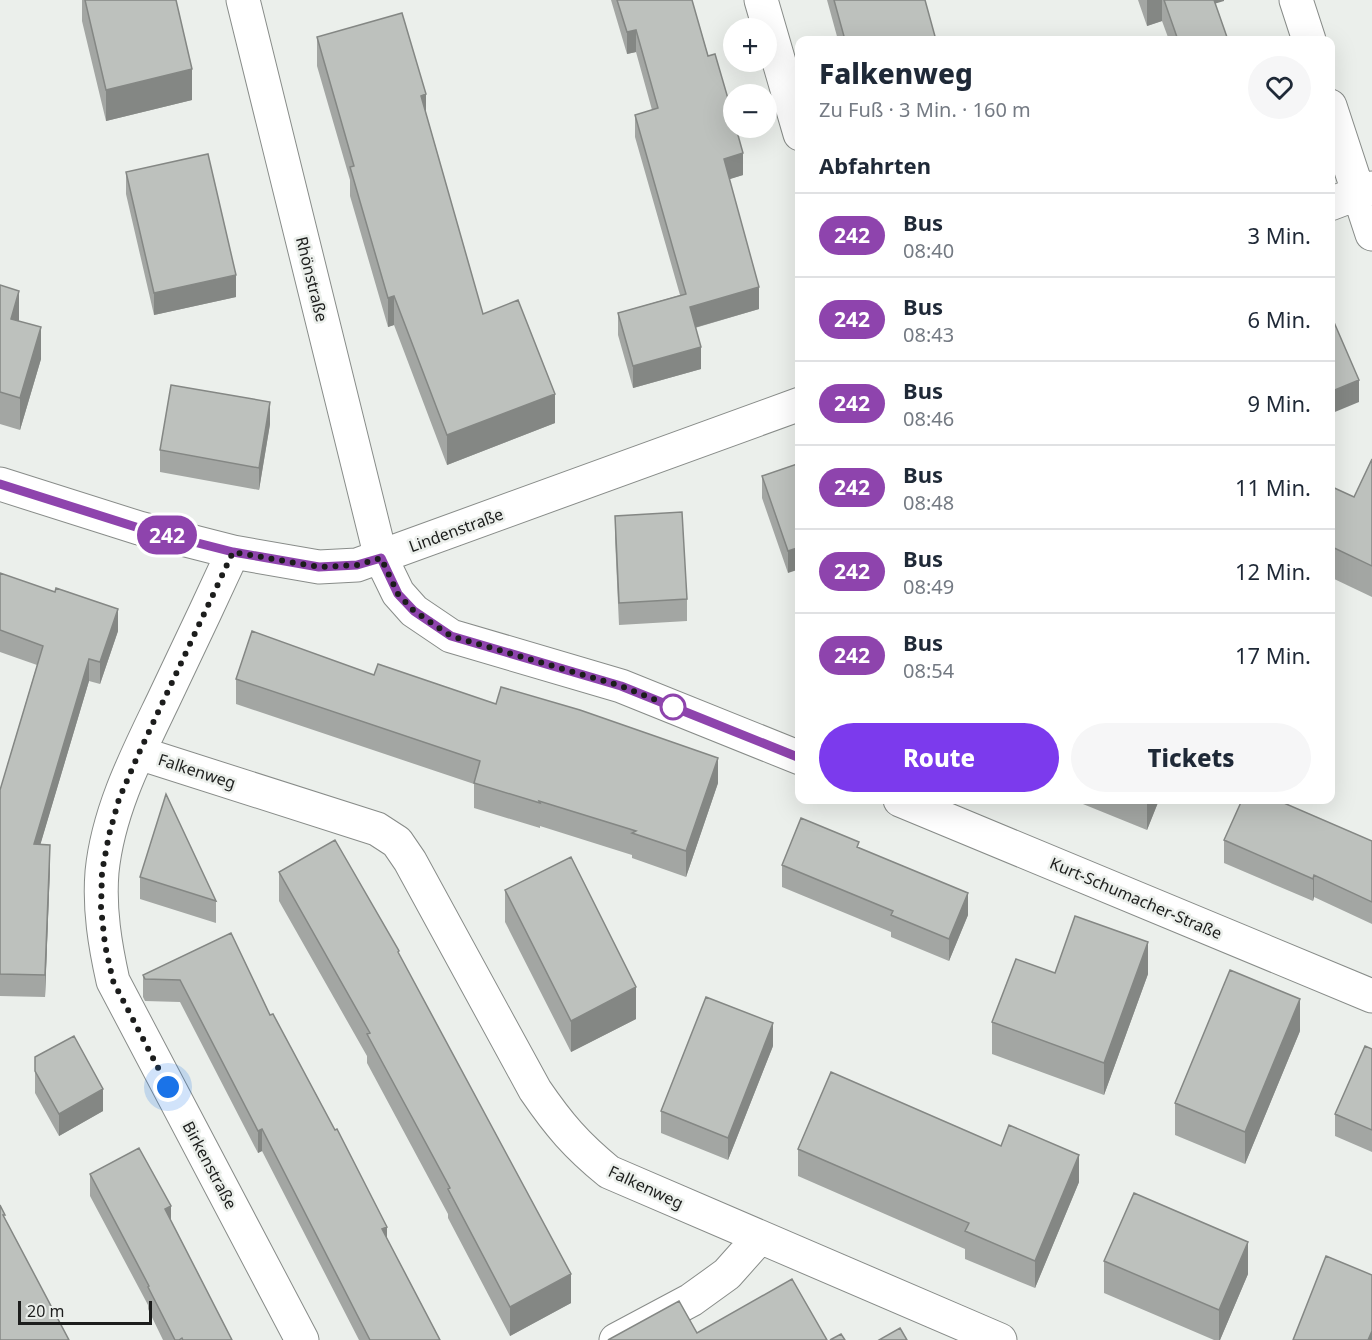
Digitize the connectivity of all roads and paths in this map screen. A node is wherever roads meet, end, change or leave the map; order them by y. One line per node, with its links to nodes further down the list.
1 (243, 0): 12 (street, Rhönstraße)
2 (761, 0): 5 (street)
3 (1296, 0): 4 (street)
4 (1308, 36)
5 (795, 117)
6 (1335, 125): 7 (street)
7 (1354, 195): 8 (street)
8 (1372, 234)
9 (795, 406): 12 (street, Lindenstraße)
10 (0, 484): 11 (street, Lindenstraße)
11 (233, 552): 12 (street, Lindenstraße); 13 (street, Birkenstraße)
12 (381, 558): 14 (street)
13 (139, 753): 17 (street, Falkenweg); 18 (street, Birkenstraße)
14 (795, 756)
15 (910, 804): 16 (street, Kurt-Schumacher-Straße)
16 (1372, 996)
17 (760, 1237): 19 (street); 20 (street, Falkenweg)
18 (302, 1340)
19 (616, 1340)
20 (1000, 1340)

